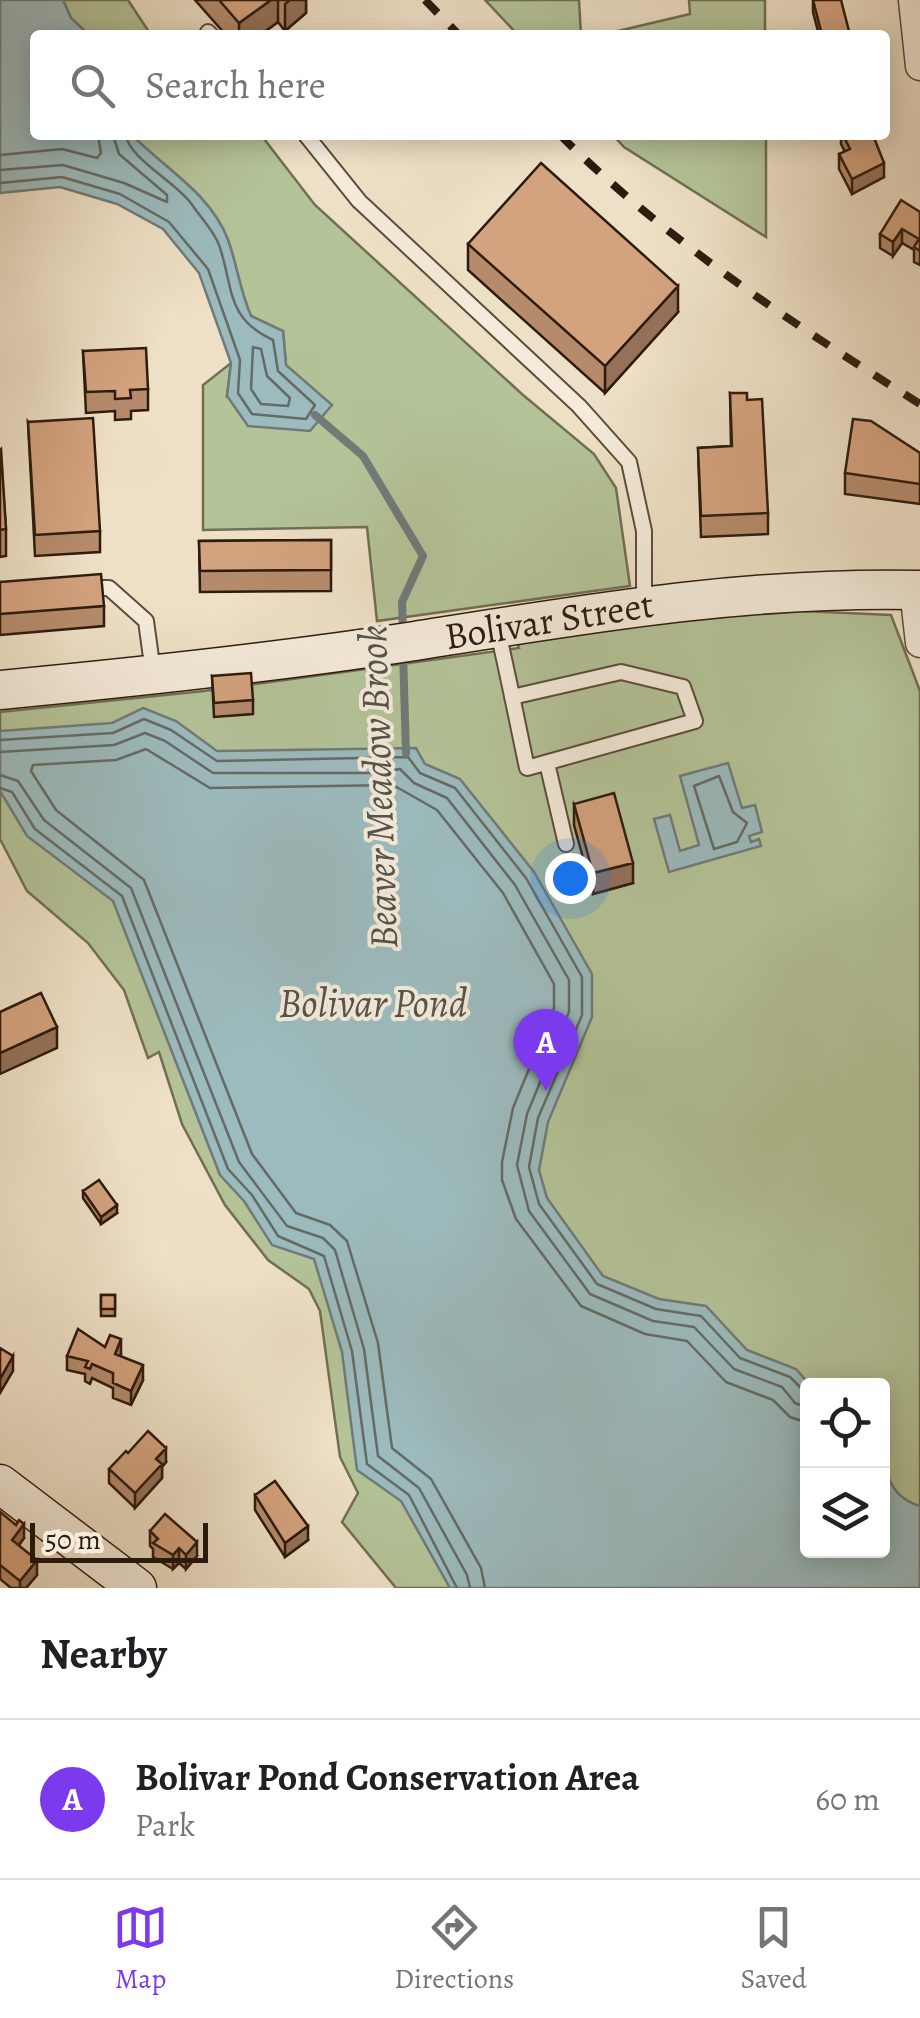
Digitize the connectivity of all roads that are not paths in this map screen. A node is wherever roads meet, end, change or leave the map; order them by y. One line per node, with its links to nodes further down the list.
1 (912, 0): 2 (street)
2 (920, 66)
3 (310, 140): 6 (lane)
4 (74, 588): 9 (lane)
5 (917, 590): 6 (street, Bolivar Street); 8 (street)
6 (644, 604): 7 (street, Bolivar Street)
7 (497, 627): 9 (street, Bolivar Street); 11 (lane)
8 (920, 642)
9 (153, 673): 10 (street, Bolivar Street)
10 (0, 690)
11 (512, 697): 12 (lane); 12 (lane)
12 (546, 763): 13 (lane)
13 (566, 844)
14 (0, 1484): 15 (street)
15 (137, 1588)

